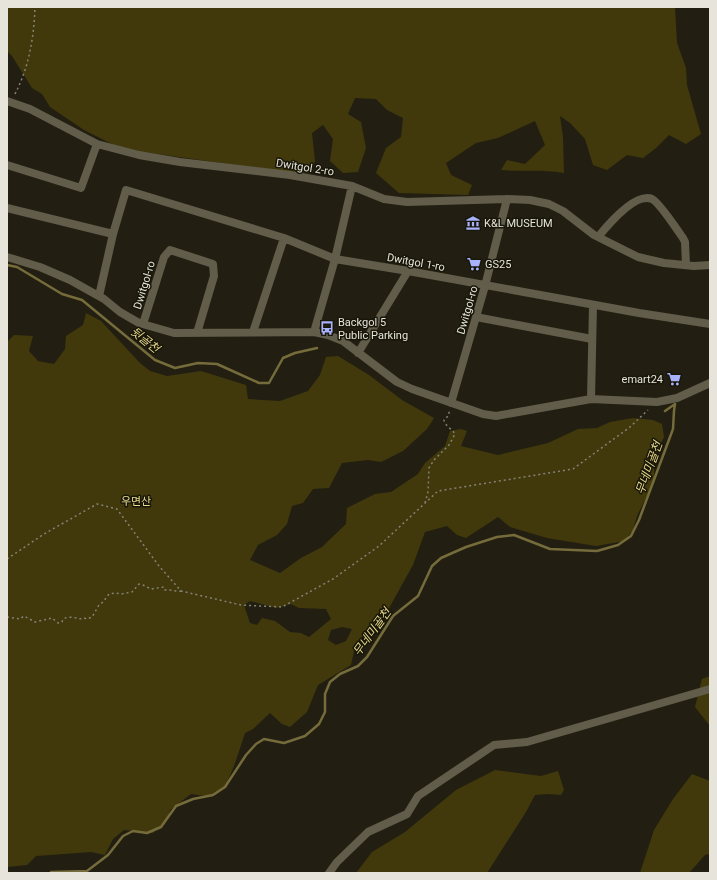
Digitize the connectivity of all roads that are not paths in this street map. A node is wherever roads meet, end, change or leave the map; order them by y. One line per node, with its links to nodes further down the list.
1 (8, 102): 2 (street, Dwitgol 2-ro)
2 (97, 144): 3 (street); 4 (street, Dwitgol 2-ro)
3 (7, 165)
4 (352, 186): 5 (street, Dwitgol 2-ro); 11 (street)
5 (507, 199): 8 (street, Dwitgol 2-ro); 15 (street, Dwitgol-ro)
6 (7, 208): 7 (street)
7 (113, 234): 9 (street, Dwitgol 1-ro); 16 (street)
8 (598, 237): 12 (street, Dwitgol 2-ro); 12 (street)
9 (284, 238): 11 (street, Dwitgol 1-ro); 22 (street)
10 (7, 257): 16 (street, Dwitgol-ro)
11 (336, 259): 14 (street, Dwitgol 1-ro); 23 (street)
12 (686, 265): 13 (street, Dwitgol 2-ro)
13 (710, 265)
14 (408, 271): 15 (street, Dwitgol 1-ro); 25 (street)
15 (485, 286): 17 (street, Dwitgol 1-ro); 18 (street, Dwitgol-ro)
16 (99, 296): 19 (street, Dwitgol-ro)
17 (593, 305): 20 (street, Dwitgol 1-ro); 24 (street)
18 (476, 317): 24 (street); 28 (street, Dwitgol-ro)
19 (143, 324): 21 (street, Dwitgol-ro); 21 (street, Dwitgol-ro)
20 (710, 324)
21 (197, 332): 22 (street, Dwitgol-ro)
22 (253, 332): 23 (street, Dwitgol-ro)
23 (314, 332): 25 (street, Dwitgol-ro)
24 (592, 338): 27 (street)
25 (358, 353): 28 (street, Dwitgol-ro)
26 (710, 383): 27 (street, Dwitgol-ro)
27 (591, 399): 28 (street, Dwitgol-ro)
28 (450, 402)
29 (710, 689): 30 (street)
30 (329, 873)

